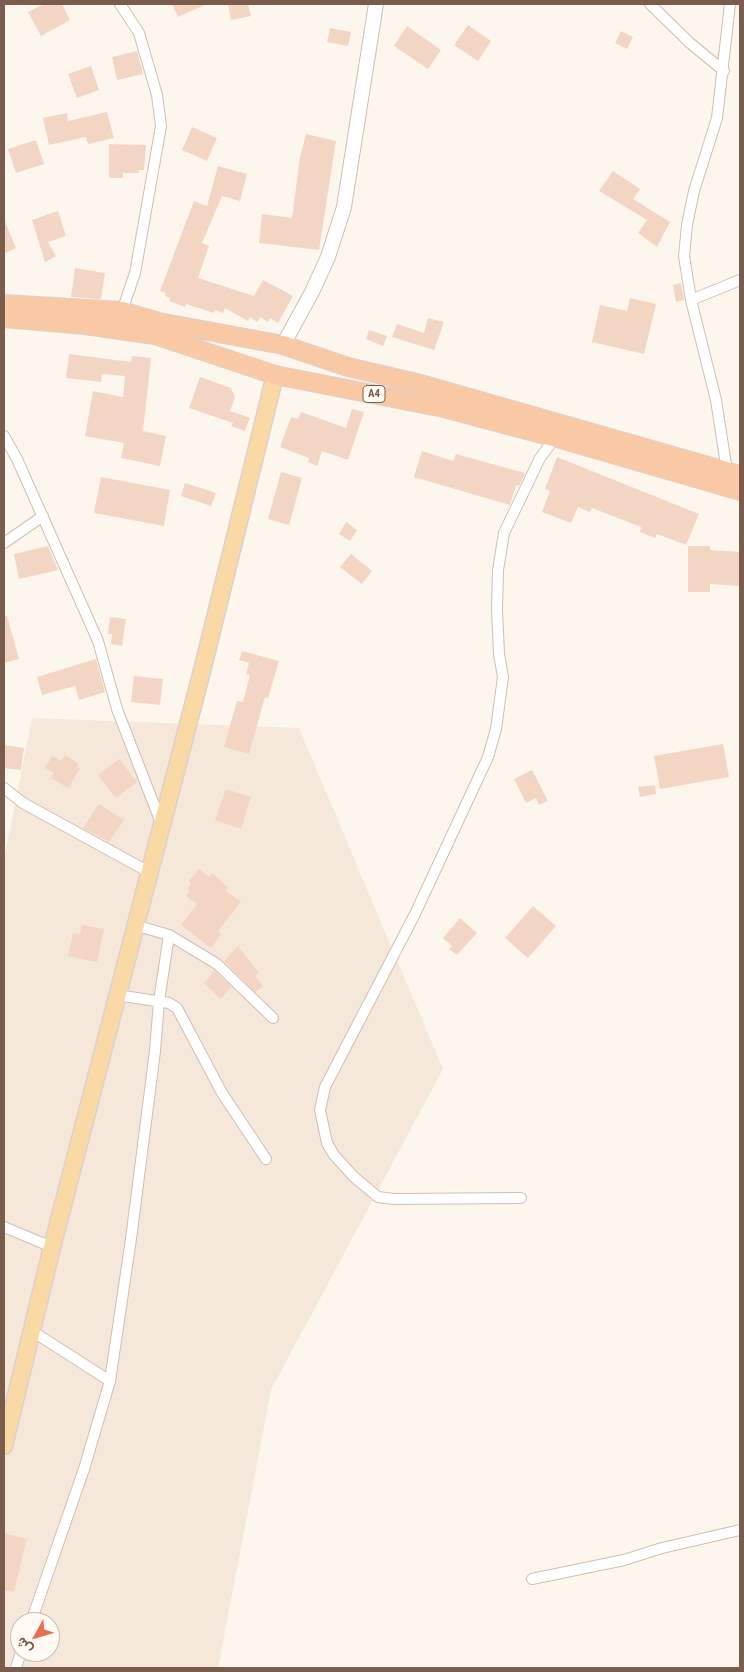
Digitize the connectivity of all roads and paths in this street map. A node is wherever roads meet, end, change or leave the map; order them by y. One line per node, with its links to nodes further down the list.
1 (120, 4): 9 (street)
2 (376, 4): 13 (street)
3 (650, 4): 5 (street)
4 (730, 4): 5 (street)
5 (724, 71): 7 (street)
6 (740, 280): 7 (street)
7 (692, 300): 21 (street)
8 (4, 304): 9 (highway, A4)
9 (122, 311): 11 (highway, A4)
10 (4, 318): 11 (highway, A4)
11 (157, 329): 12 (highway, A4); 15 (highway, A4)
12 (251, 339): 13 (highway, A4); 15 (highway)
13 (283, 345): 14 (highway, A4)
14 (322, 358): 17 (highway); 18 (highway, A4)
15 (244, 365): 16 (highway, A4)
16 (275, 375): 17 (highway, A4); 26 (main road)
17 (314, 382): 18 (highway, A4)
18 (447, 400): 19 (highway, A4)
19 (559, 431): 21 (highway, A4); 22 (highway, A4); 34 (street)
20 (4, 436): 23 (street)
21 (734, 473)
22 (740, 491)
23 (43, 516): 24 (street); 26 (street)
24 (4, 543)
25 (4, 788): 27 (street)
26 (161, 824): 27 (main road)
27 (149, 872): 28 (main road)
28 (135, 925): 29 (street); 30 (main road)
29 (170, 935): 31 (street); 32 (street)
30 (117, 995): 31 (street); 36 (main road)
31 (159, 1001): 33 (street); 38 (street)
32 (273, 1018)
33 (266, 1159)
34 (521, 1198)
35 (4, 1228): 36 (street)
36 (52, 1247): 37 (main road)
37 (32, 1331): 38 (street); 39 (main road)
38 (110, 1381): 42 (street)
39 (4, 1446)
40 (740, 1530): 41 (street)
41 (532, 1579)
42 (34, 1612)

